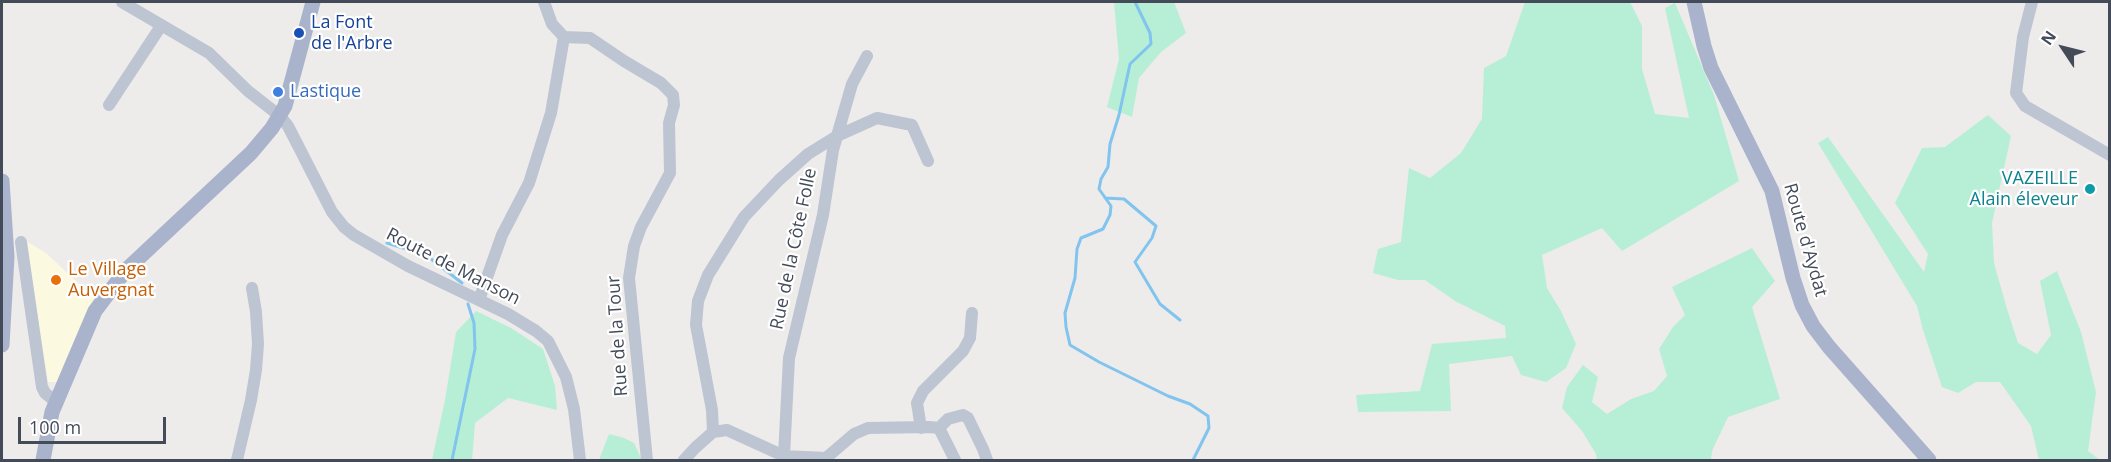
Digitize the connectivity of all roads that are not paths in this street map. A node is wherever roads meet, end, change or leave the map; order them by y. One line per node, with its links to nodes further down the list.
1 (122, 2): 6 (street, Route de Manson)
2 (313, 2): 10 (main road)
3 (544, 2): 7 (street)
4 (1694, 2): 33 (main road, Route d'Aydat)
5 (2032, 2): 12 (street)
6 (161, 26): 9 (street); 10 (street, Route de Manson)
7 (564, 37): 17 (street); 29 (street, Rue de la Tour)
8 (867, 56): 11 (street, Rue de la Côte Folle)
9 (109, 105)
10 (280, 116): 17 (street, Route de Manson); 20 (main road)
11 (837, 136): 13 (street); 23 (street); 24 (street, Rue de la Côte Folle)
12 (2109, 155)
13 (928, 161)
14 (2, 181): 19 (main road)
15 (21, 242): 20 (street)
16 (252, 288): 27 (street)
17 (479, 300): 28 (street, Route de Manson)
18 (972, 313): 21 (street)
19 (2, 345)
20 (56, 402): 26 (main road)
21 (921, 428): 22 (street); 25 (street)
22 (939, 428): 31 (street); 32 (street)
23 (713, 432): 24 (street); 30 (street)
24 (784, 456): 25 (street)
25 (826, 459)
26 (43, 460)
27 (237, 460)
28 (580, 460)
29 (647, 460)
30 (684, 460)
31 (955, 460)
32 (987, 460)
33 (1929, 460)

